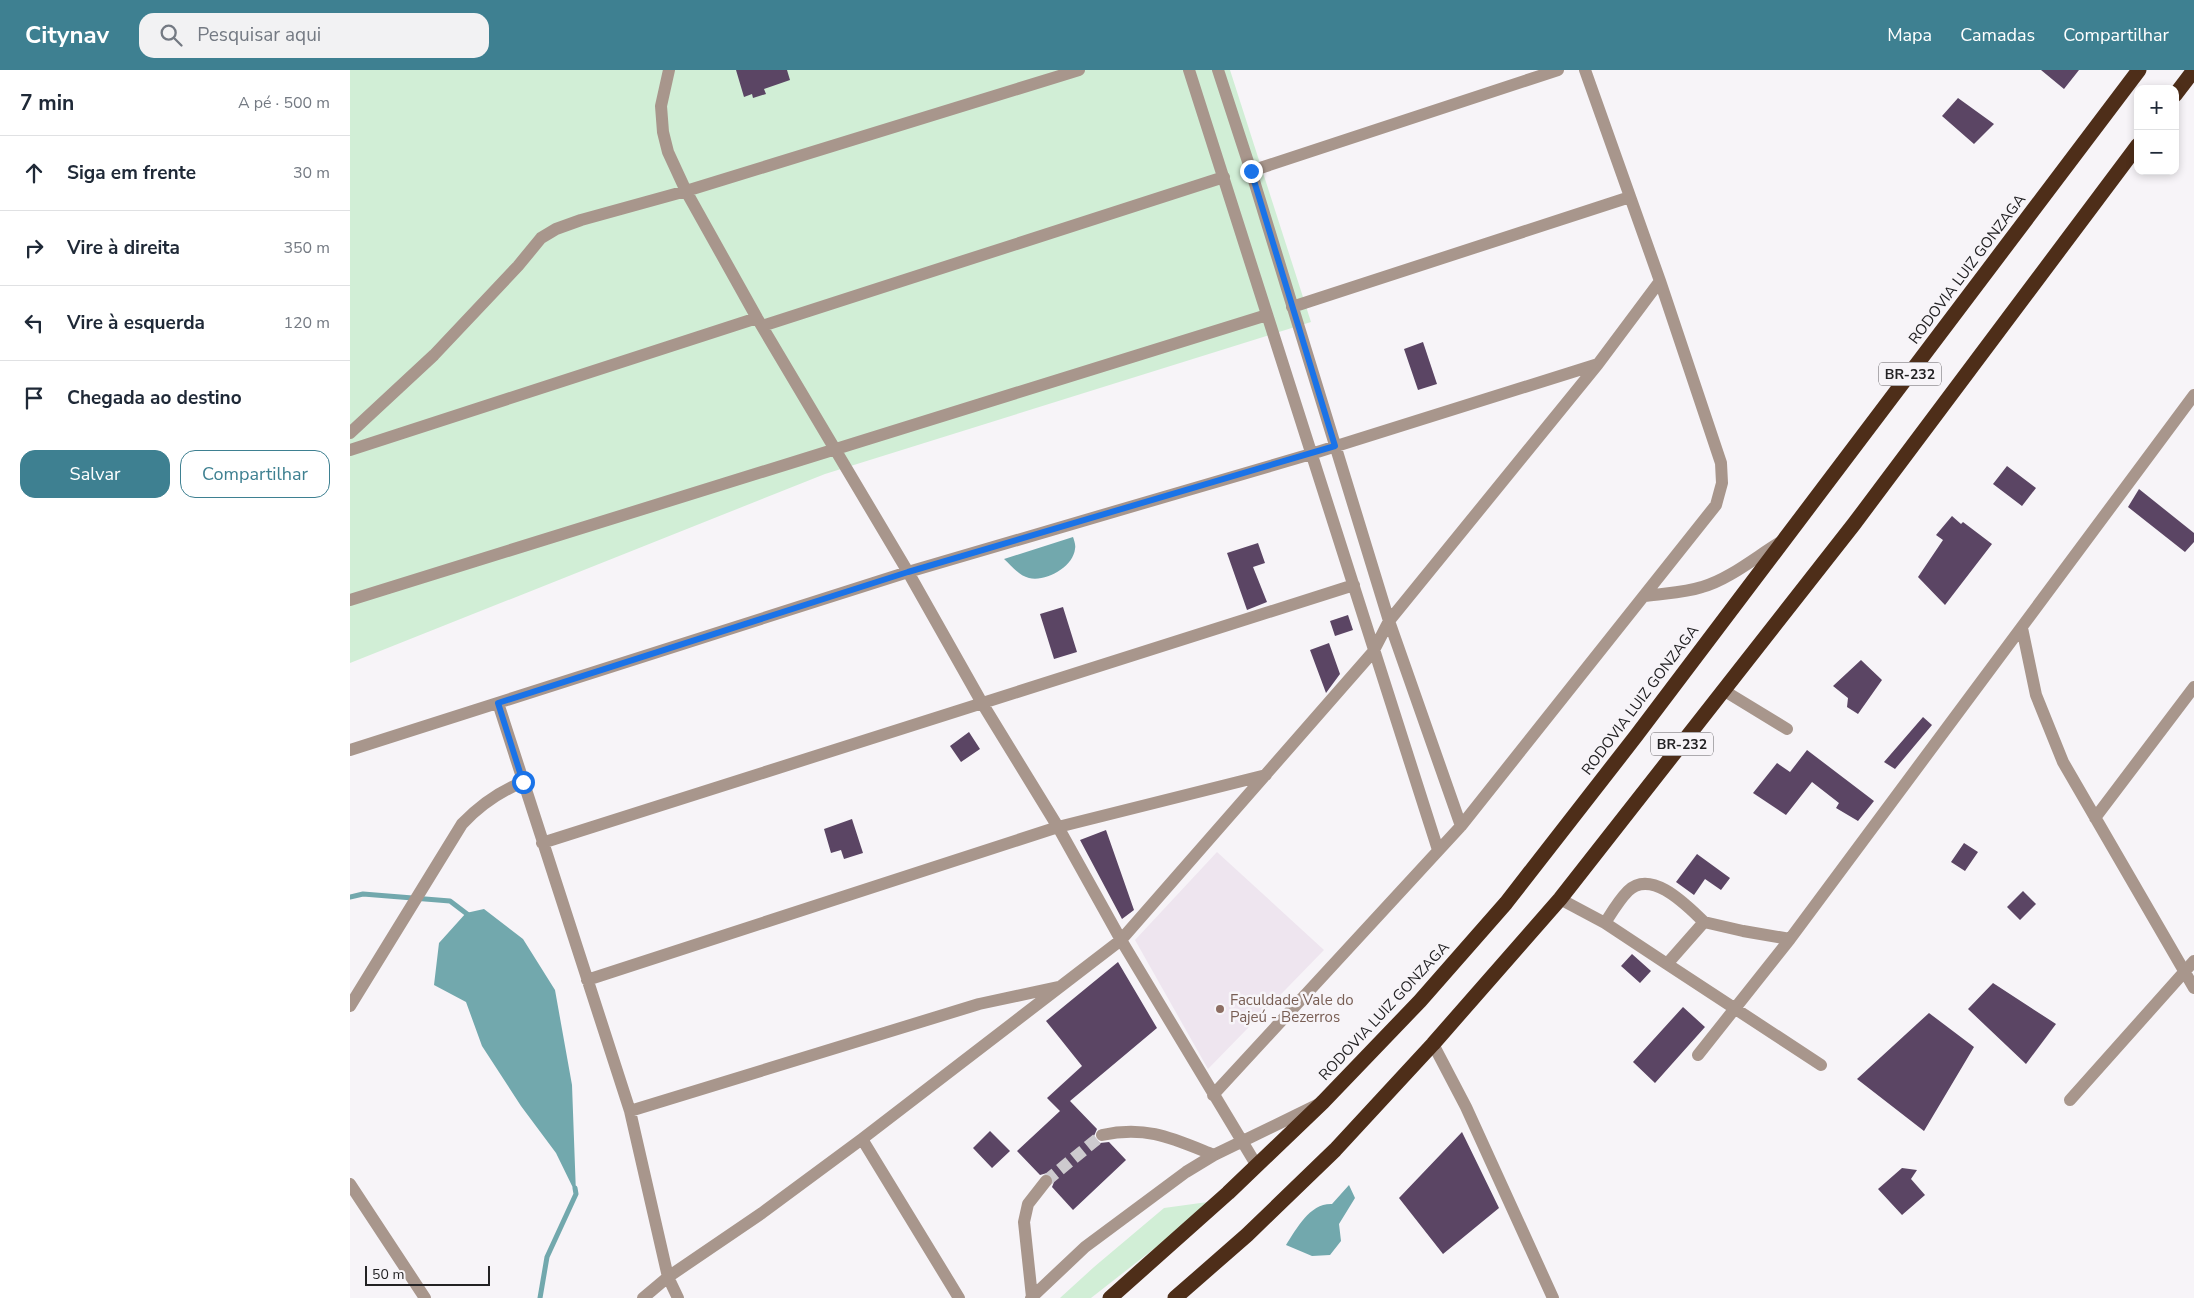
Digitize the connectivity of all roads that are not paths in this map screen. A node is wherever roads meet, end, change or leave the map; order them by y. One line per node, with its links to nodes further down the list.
1 (669, 70): 13 (street)
2 (1080, 70): 13 (street)
3 (1189, 70): 12 (street)
4 (1218, 70): 11 (street)
5 (1558, 70): 11 (street)
6 (1585, 70): 14 (street)
7 (2139, 70): 26 (highway, RODOVIA LUIZ GONZAGA / BR-232)
8 (2194, 70): 9 (highway)
9 (2179, 90)
10 (2134, 150): 35 (highway, BR-232)
11 (1251, 171): 16 (street)
12 (1224, 177): 17 (street); 18 (street)
13 (686, 191): 18 (street); 21 (street)
14 (1630, 197): 15 (street); 16 (street)
15 (1660, 281): 19 (street); 29 (street)
16 (1292, 307): 22 (street)
17 (1267, 315): 23 (street); 25 (street)
18 (760, 322): 23 (street); 24 (street)
19 (1598, 364): 22 (street); 31 (street)
20 (2194, 396): 32 (street)
21 (350, 433)
22 (1335, 446): 25 (street); 31 (street)
23 (835, 449): 27 (street); 30 (street)
24 (350, 450)
25 (1311, 454): 27 (street); 28 (street)
26 (1780, 542): 29 (street); 65 (highway, RODOVIA LUIZ GONZAGA / BR-232)
27 (908, 572): 36 (street); 37 (street)
28 (1354, 585): 33 (street); 37 (street)
29 (1645, 596): 43 (street)
30 (350, 600)
31 (1389, 621): 33 (street); 43 (street)
32 (2022, 628): 42 (street); 50 (street)
33 (1373, 652): 40 (street); 46 (street)
34 (2194, 687): 42 (street)
35 (1723, 690): 38 (street); 47 (highway, BR-232)
36 (498, 703): 39 (street); 41 (street)
37 (982, 703): 44 (street); 45 (street)
38 (1787, 728)
39 (350, 750)
40 (1266, 775): 44 (street); 51 (street)
41 (523, 782): 45 (street); 58 (street)
42 (2095, 818): 54 (street)
43 (1461, 826): 46 (street)
44 (1058, 827): 51 (street); 55 (street)
45 (542, 843): 55 (street)
46 (1438, 850): 63 (street)
47 (1560, 899): 48 (street); 60 (highway, BR-232)
48 (1605, 922): 49 (street); 53 (street)
49 (1704, 922): 50 (street); 53 (street)
50 (1790, 939): 59 (street)
51 (1120, 940): 56 (street); 63 (street)
52 (2194, 961): 54 (street)
53 (1667, 964): 59 (street)
54 (2186, 972): 57 (street); 64 (street)
55 (587, 980): 66 (street)
56 (1063, 986): 66 (street); 68 (street)
57 (2194, 988)
58 (350, 1006)
59 (1734, 1010): 61 (street); 62 (street)
60 (1433, 1044): 81 (highway, BR-232); 82 (street)
61 (1698, 1055)
62 (1821, 1065)
63 (1213, 1095): 69 (street)
64 (2070, 1100)
65 (1324, 1102): 69 (street); 71 (highway, RODOVIA LUIZ GONZAGA / BR-232)
66 (630, 1111): 74 (street)
67 (1102, 1135): 70 (street)
68 (862, 1139): 74 (street); 78 (street)
69 (1242, 1141): 70 (street); 71 (street)
70 (1214, 1155): 79 (street)
71 (1256, 1166): 80 (highway, RODOVIA LUIZ GONZAGA / BR-232)
72 (1046, 1181): 79 (street)
73 (350, 1184): 75 (street)
74 (668, 1277): 76 (street); 77 (street)
75 (425, 1298)
76 (643, 1298)
77 (678, 1298)
78 (959, 1298)
79 (1032, 1298)
80 (1110, 1298)
81 (1175, 1298)
82 (1553, 1298)

